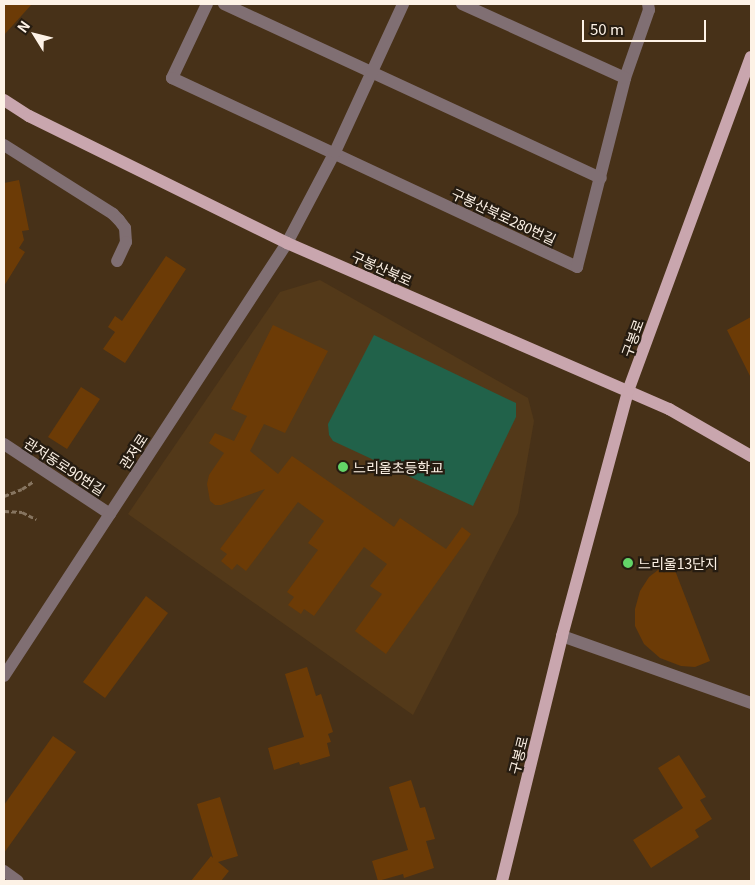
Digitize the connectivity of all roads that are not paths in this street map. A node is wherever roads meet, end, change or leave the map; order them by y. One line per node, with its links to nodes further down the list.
1 (206, 4): 11 (street, 구봉산북로280번길)
2 (224, 4): 7 (street)
3 (403, 4): 7 (street)
4 (462, 4): 8 (street)
5 (648, 4): 8 (street, 구봉산북로280번길)
6 (751, 57): 15 (main road, 구봉로)
7 (372, 72): 11 (street); 12 (street)
8 (624, 78): 12 (street, 구봉산북로280번길)
9 (4, 100): 13 (main road, 구봉산북로)
10 (4, 145): 14 (street)
11 (335, 152): 12 (street, 구봉산북로280번길); 13 (street)
12 (601, 178)
13 (287, 243): 15 (main road, 구봉산북로); 18 (street, 관저로)
14 (116, 261)
15 (628, 391): 17 (main road, 구봉산북로); 19 (main road, 구봉로)
16 (4, 444): 18 (street, 관저동로90번길)
17 (751, 456)
18 (110, 514): 20 (street, 관저로)
19 (562, 636): 21 (street); 24 (main road, 구봉로)
20 (4, 676)
21 (751, 703)
22 (4, 871): 23 (street)
23 (16, 881)
24 (502, 881)

